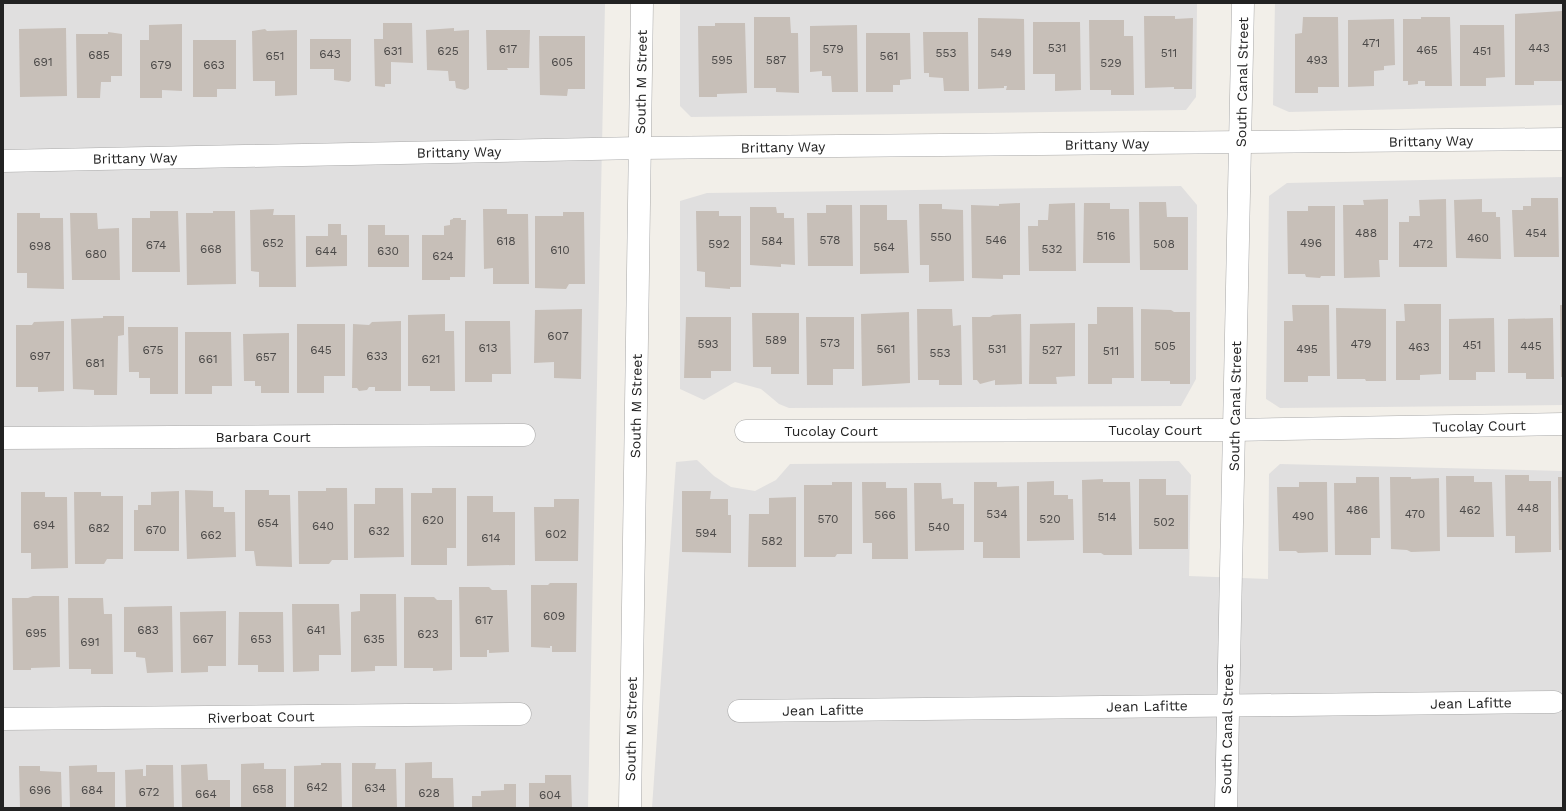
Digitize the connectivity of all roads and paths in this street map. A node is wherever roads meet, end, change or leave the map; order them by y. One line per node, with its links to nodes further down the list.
1 (642, 3): 5 (street, South M Street)
2 (1243, 3): 4 (street, South Canal Street)
3 (1563, 139): 4 (street, Brittany Way)
4 (1241, 142): 5 (street, Brittany Way); 8 (street, South Canal Street)
5 (640, 148): 6 (street, Brittany Way); 17 (street, South M Street)
6 (3, 160)
7 (1563, 424): 8 (street, Tucolay Court)
8 (1234, 430): 9 (street, Tucolay Court); 13 (street, South Canal Street)
9 (746, 431)
10 (524, 435): 11 (street, Barbara Court)
11 (3, 438)
12 (1554, 702): 13 (street, Jean Lafitte)
13 (1228, 705): 14 (street, Jean Lafitte); 18 (street, South Canal Street)
14 (739, 711)
15 (520, 714): 16 (street, Riverboat Court)
16 (3, 719)
17 (630, 808)
18 (1226, 808)

